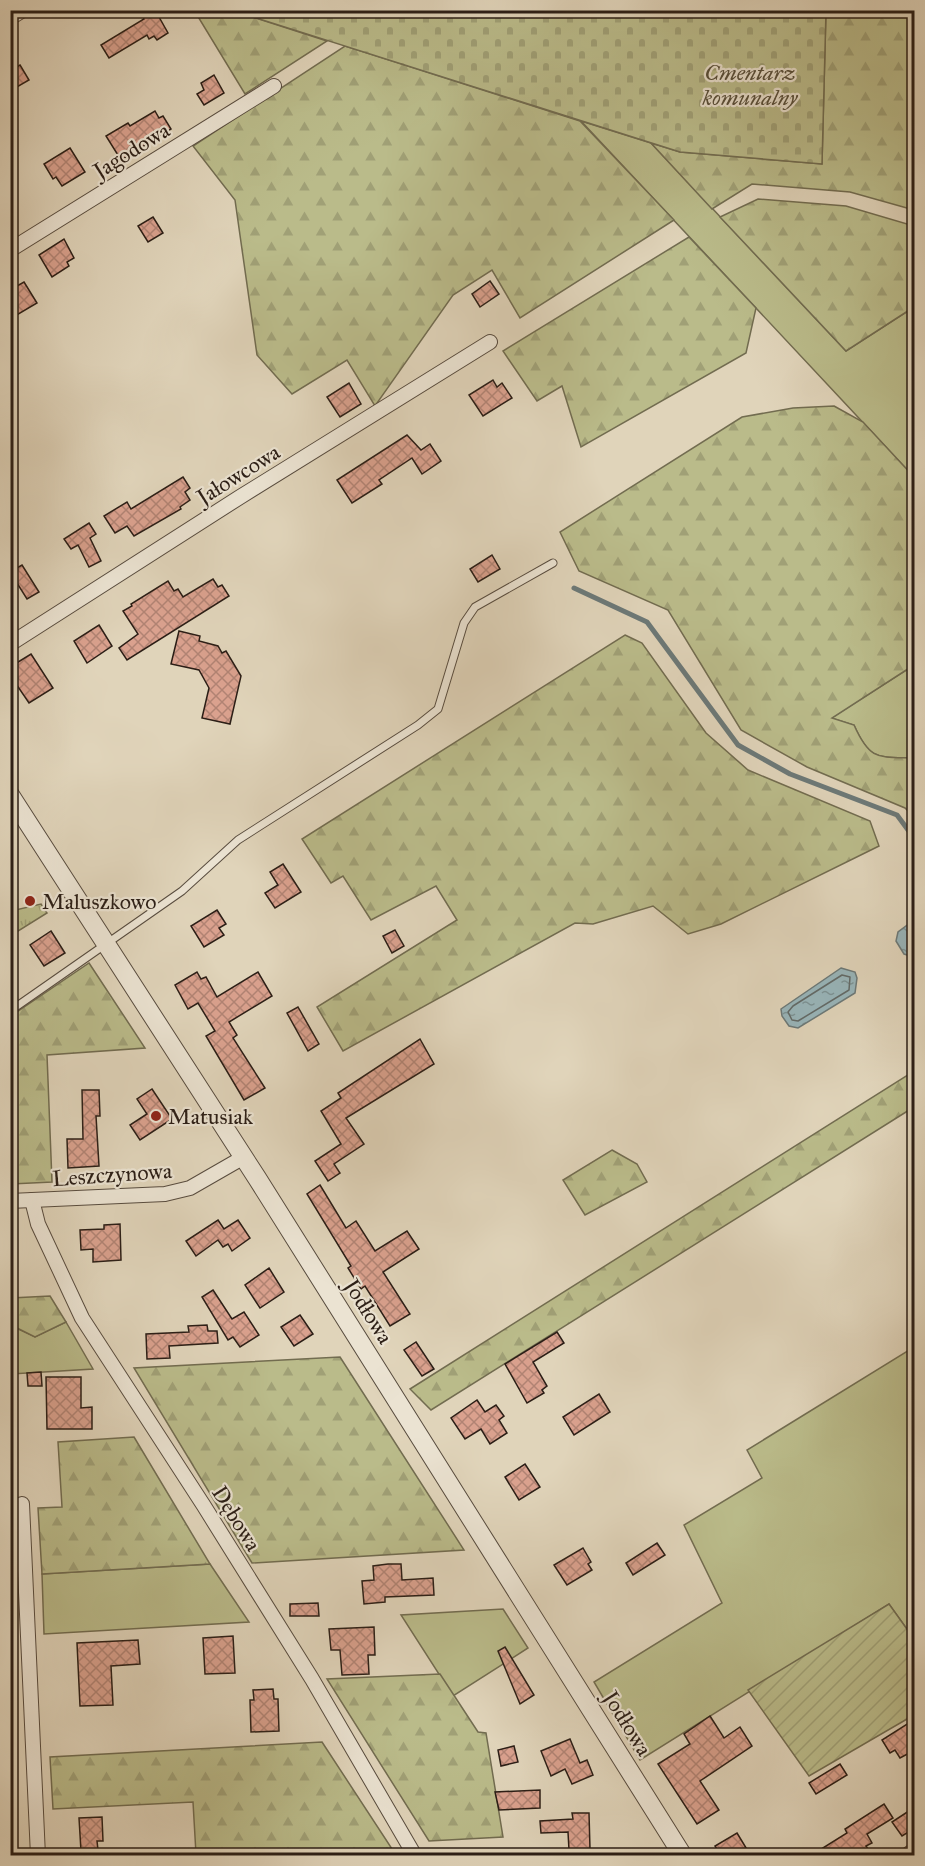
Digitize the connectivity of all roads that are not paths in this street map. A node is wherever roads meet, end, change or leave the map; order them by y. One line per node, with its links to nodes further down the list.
1 (22, 10): 2 (street)
2 (10, 18)
3 (274, 86): 4 (street, Jagodowa)
4 (10, 250)
5 (490, 342): 7 (street, Jałowcowa)
6 (553, 563): 9 (lane)
7 (10, 644)
8 (10, 795): 9 (street, Jodłowa)
9 (105, 945): 10 (lane); 11 (street, Jodłowa)
10 (10, 1011)
11 (244, 1157): 12 (street, Leszczynowa); 18 (street, Jodłowa)
12 (32, 1200): 13 (street, Leszczynowa); 17 (street, Dębowa)
13 (10, 1201)
14 (22, 1504): 16 (street)
15 (915, 1850): 19 (street)
16 (38, 1856)
17 (415, 1856)
18 (683, 1856)
19 (906, 1856)

